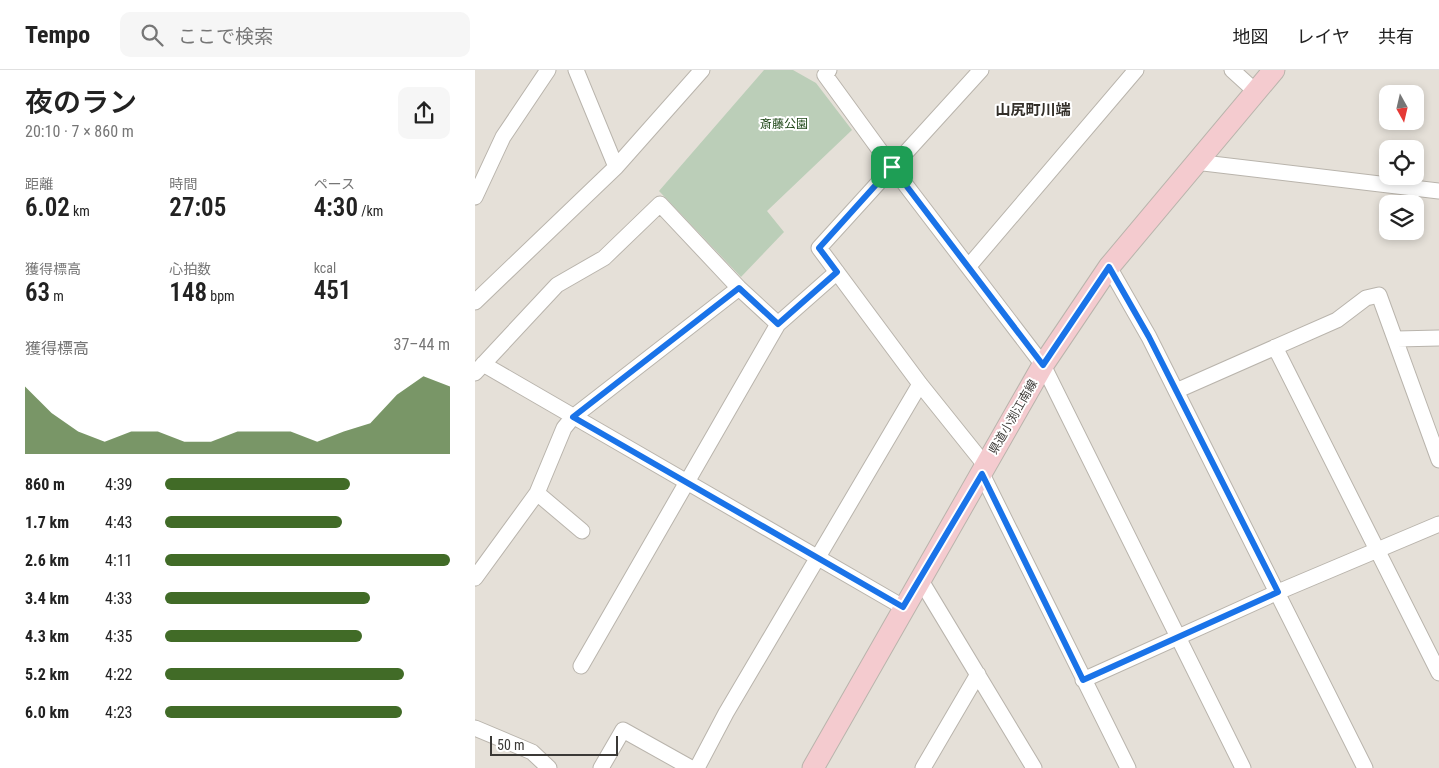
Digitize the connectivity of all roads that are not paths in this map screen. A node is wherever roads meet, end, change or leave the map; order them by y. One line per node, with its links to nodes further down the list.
1 (548, 70): 14 (street)
2 (576, 70): 11 (street)
3 (829, 70): 12 (street)
4 (981, 70): 12 (street)
5 (1136, 70): 15 (street)
6 (1232, 70): 9 (street)
7 (1274, 70): 9 (main road, 県道小渕江南線)
8 (694, 74): 11 (street)
9 (1255, 91): 10 (main road, 県道小渕江南線)
10 (1195, 162): 13 (street); 16 (main road, 県道小渕江南線)
11 (616, 167): 19 (street)
12 (892, 167): 15 (street); 17 (street)
13 (1439, 191)
14 (475, 197)
15 (969, 266): 24 (street)
16 (1109, 267): 24 (main road, 県道小渕江南線); 27 (street)
17 (837, 272): 20 (street); 26 (street)
18 (739, 288): 20 (street); 25 (street); 28 (street)
19 (475, 302)
20 (778, 324): 31 (street)
21 (1439, 338): 22 (street)
22 (1397, 339): 23 (street); 29 (street)
23 (1275, 348): 27 (street); 35 (street)
24 (1043, 365): 30 (main road, 県道小渕江南線); 41 (street)
25 (479, 368): 28 (street)
26 (920, 384): 30 (street); 36 (street)
27 (1176, 391): 39 (street)
28 (573, 417): 31 (street); 32 (street)
29 (1439, 460)
30 (984, 469): 38 (main road, 県道小渕江南線); 45 (street)
31 (685, 483): 36 (street); 42 (street)
32 (537, 493): 34 (street); 37 (street)
33 (1439, 524): 35 (street)
34 (582, 531)
35 (1378, 550): 39 (street); 43 (street)
36 (817, 557): 40 (street); 50 (street)
37 (475, 578)
38 (920, 579): 40 (main road, 県道小渕江南線); 44 (street)
39 (1278, 592): 41 (street); 56 (street)
40 (903, 607): 51 (main road, 県道小渕江南線)
41 (1177, 637): 45 (street); 55 (street)
42 (581, 666)
43 (1439, 673)
44 (978, 674): 52 (street); 53 (street)
45 (1083, 680): 54 (street)
46 (475, 728): 47 (street)
47 (549, 768)
48 (601, 768): 49 (street)
49 (691, 768)
50 (697, 768)
51 (813, 768)
52 (923, 768)
53 (1034, 768)
54 (1128, 768)
55 (1243, 768)
56 (1365, 768)

